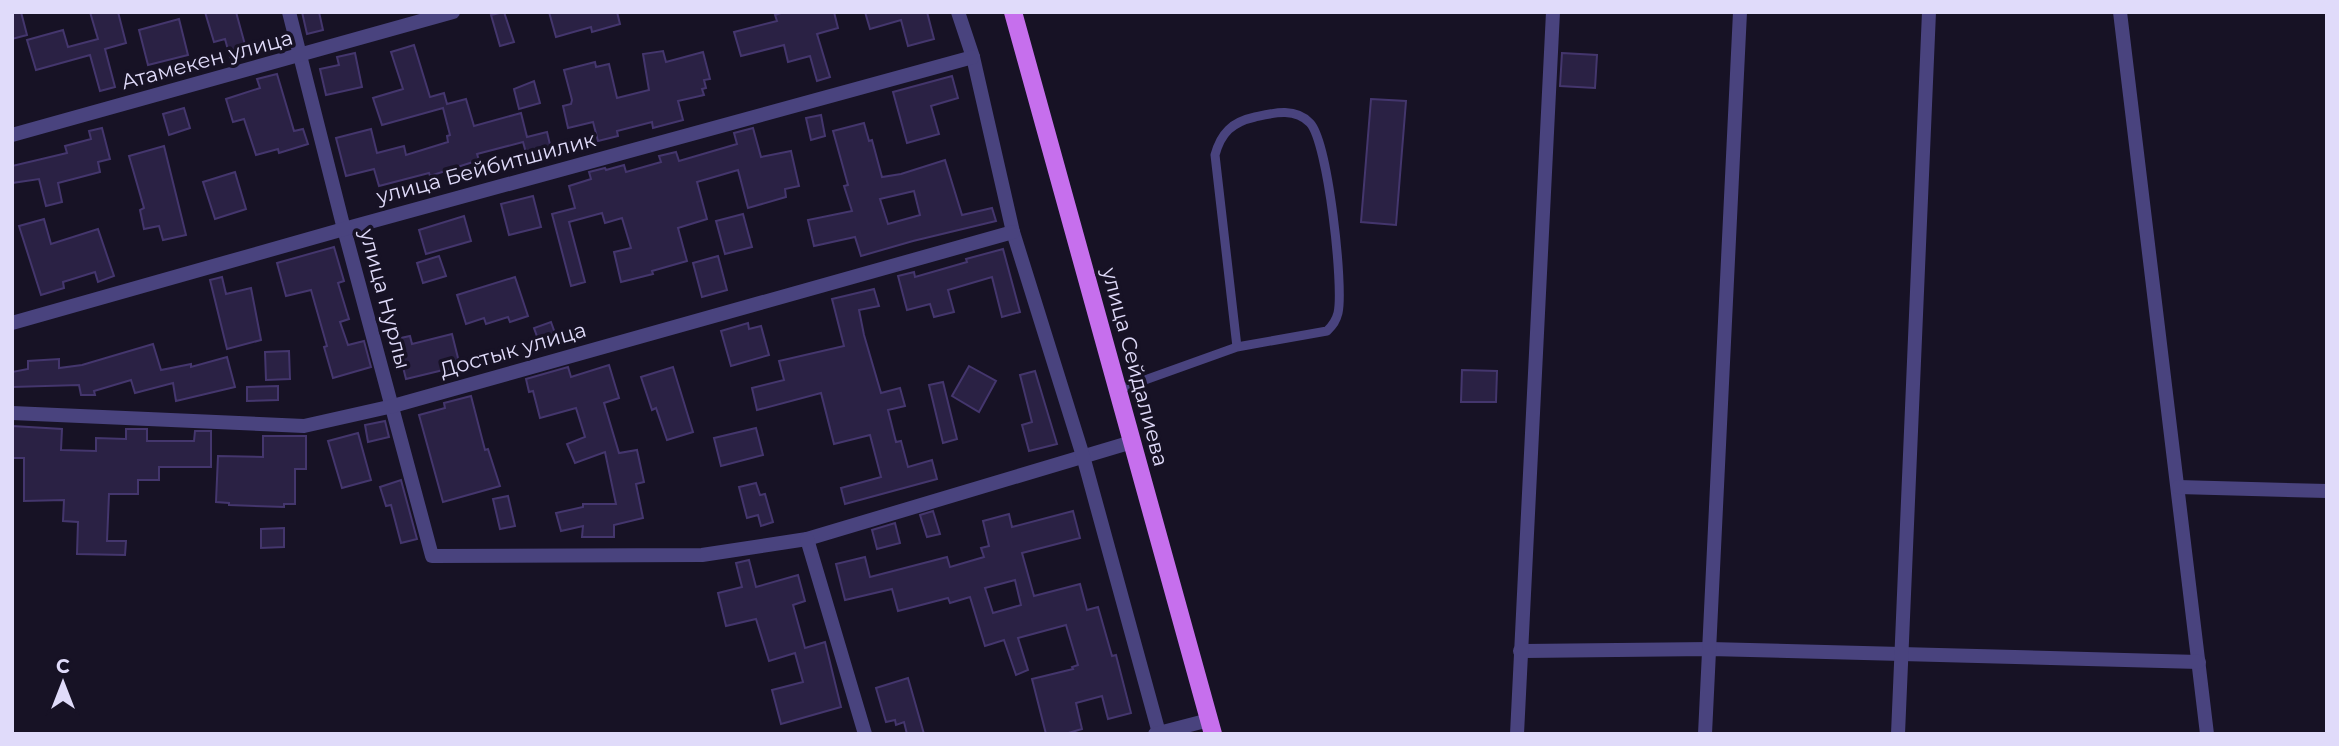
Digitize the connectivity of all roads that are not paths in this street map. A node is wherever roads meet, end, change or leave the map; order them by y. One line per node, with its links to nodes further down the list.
1 (289, 12): 9 (street, улица Нурлы)
2 (453, 12): 9 (street, Атамекен улица)
3 (958, 12): 10 (street)
4 (1013, 12): 16 (main road, улица Сейдалиева)
5 (1553, 12): 25 (street)
6 (1740, 12): 24 (street)
7 (1929, 12): 26 (street)
8 (2120, 12): 21 (street)
9 (300, 56): 11 (street, Атамекен улица); 12 (street, улица Нурлы)
10 (972, 57): 12 (street, улица Бейбитшилик); 13 (street)
11 (12, 135)
12 (344, 229): 14 (street, улица Бейбитшилик); 17 (street, улица Нурлы)
13 (1013, 232): 17 (street, Достык улица); 20 (street)
14 (12, 323)
15 (1237, 347): 15 (lane); 16 (lane)
16 (1118, 390): 19 (main road, улица Сейдалиева)
17 (393, 406): 18 (street, Достык улица); 23 (street, улица Нурлы)
18 (12, 413)
19 (1132, 442): 20 (street); 28 (main road, улица Сейдалиева)
20 (1083, 456): 23 (street); 29 (street)
21 (2178, 487): 22 (street); 27 (street)
22 (2327, 491)
23 (807, 539): 30 (street)
24 (1710, 649): 25 (street); 26 (street); 32 (street)
25 (1520, 651): 31 (street)
26 (1900, 654): 27 (street); 33 (street)
27 (2199, 662): 34 (street)
28 (1211, 727): 29 (street)
29 (1157, 733)
30 (865, 734)
31 (1517, 734)
32 (1705, 734)
33 (1898, 734)
34 (2207, 734)

